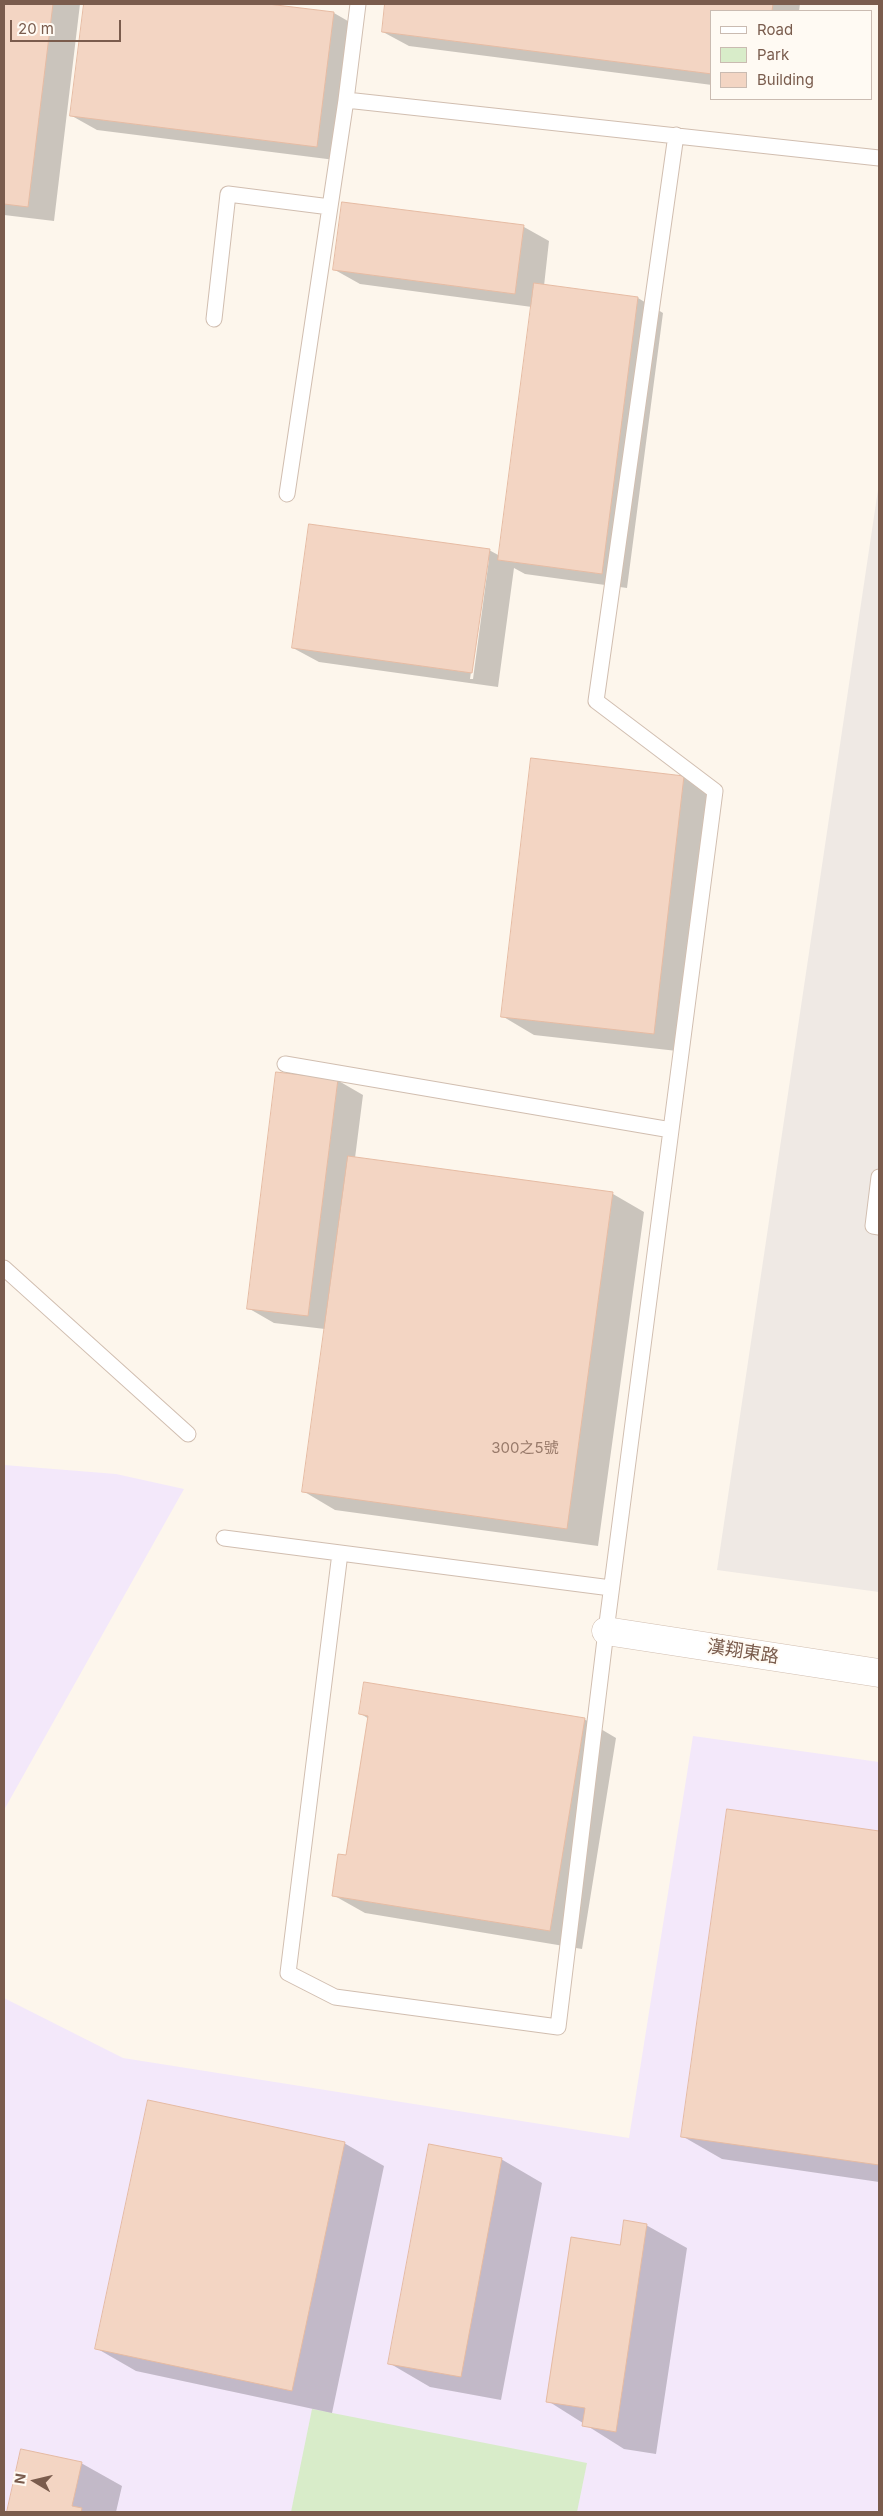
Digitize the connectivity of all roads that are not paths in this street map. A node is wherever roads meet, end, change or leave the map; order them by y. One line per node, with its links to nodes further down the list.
1 (358, 4): 2 (lane)
2 (346, 100): 3 (lane); 5 (lane)
3 (676, 136): 4 (lane); 9 (lane)
4 (879, 158)
5 (330, 207): 6 (lane); 7 (lane)
6 (214, 319)
7 (288, 494)
8 (285, 1064): 9 (lane)
9 (671, 1130): 16 (lane)
10 (879, 1177): 11 (lane)
11 (879, 1227)
12 (4, 1268): 13 (lane)
13 (188, 1434)
14 (224, 1538): 15 (lane)
15 (340, 1553): 16 (lane); 17 (lane)
16 (611, 1588): 17 (lane)
17 (606, 1631): 18 (street, 漢翔東路)
18 (879, 1673)

